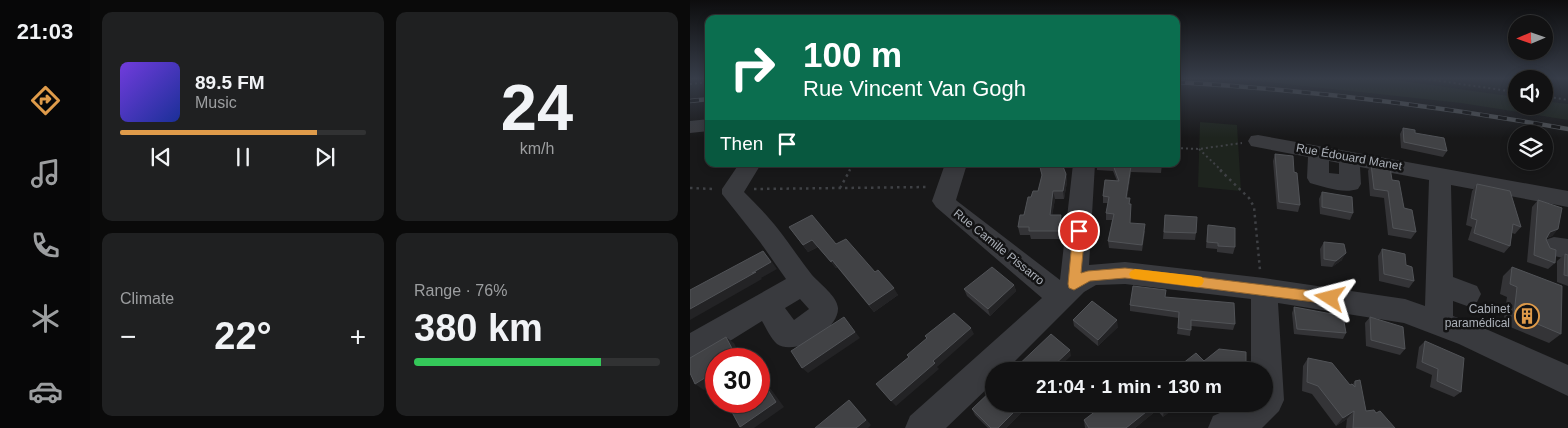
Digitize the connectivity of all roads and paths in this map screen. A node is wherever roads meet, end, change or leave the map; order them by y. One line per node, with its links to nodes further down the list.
1 (705, 125): 2 (street)
2 (690, 127)
3 (1258, 141): 5 (path); 10 (street, Rue Édouard Manet)
4 (1180, 148): 5 (path)
5 (1199, 149): 18 (path)
6 (748, 167): 14 (street)
7 (851, 167): 13 (path)
8 (955, 167): 11 (street, Rue Camille Pissarro)
9 (1084, 167): 19 (street)
10 (1440, 174): 15 (street, Rue Édouard Manet); 17 (street)
11 (948, 187): 13 (path); 19 (street, Rue Camille Pissarro)
12 (690, 188): 14 (path)
13 (840, 188): 14 (path)
14 (732, 189): 16 (street)
15 (1568, 199)
16 (804, 283): 21 (street); 21 (street)
17 (1440, 284): 20 (street); 22 (street)
18 (1264, 289): 19 (street); 22 (street); 25 (street)
19 (1068, 291): 26 (street)
20 (1466, 294)
21 (767, 305): 23 (street)
22 (1440, 323): 24 (street)
23 (690, 349)
24 (1568, 381)
25 (1240, 425)
26 (922, 428)

